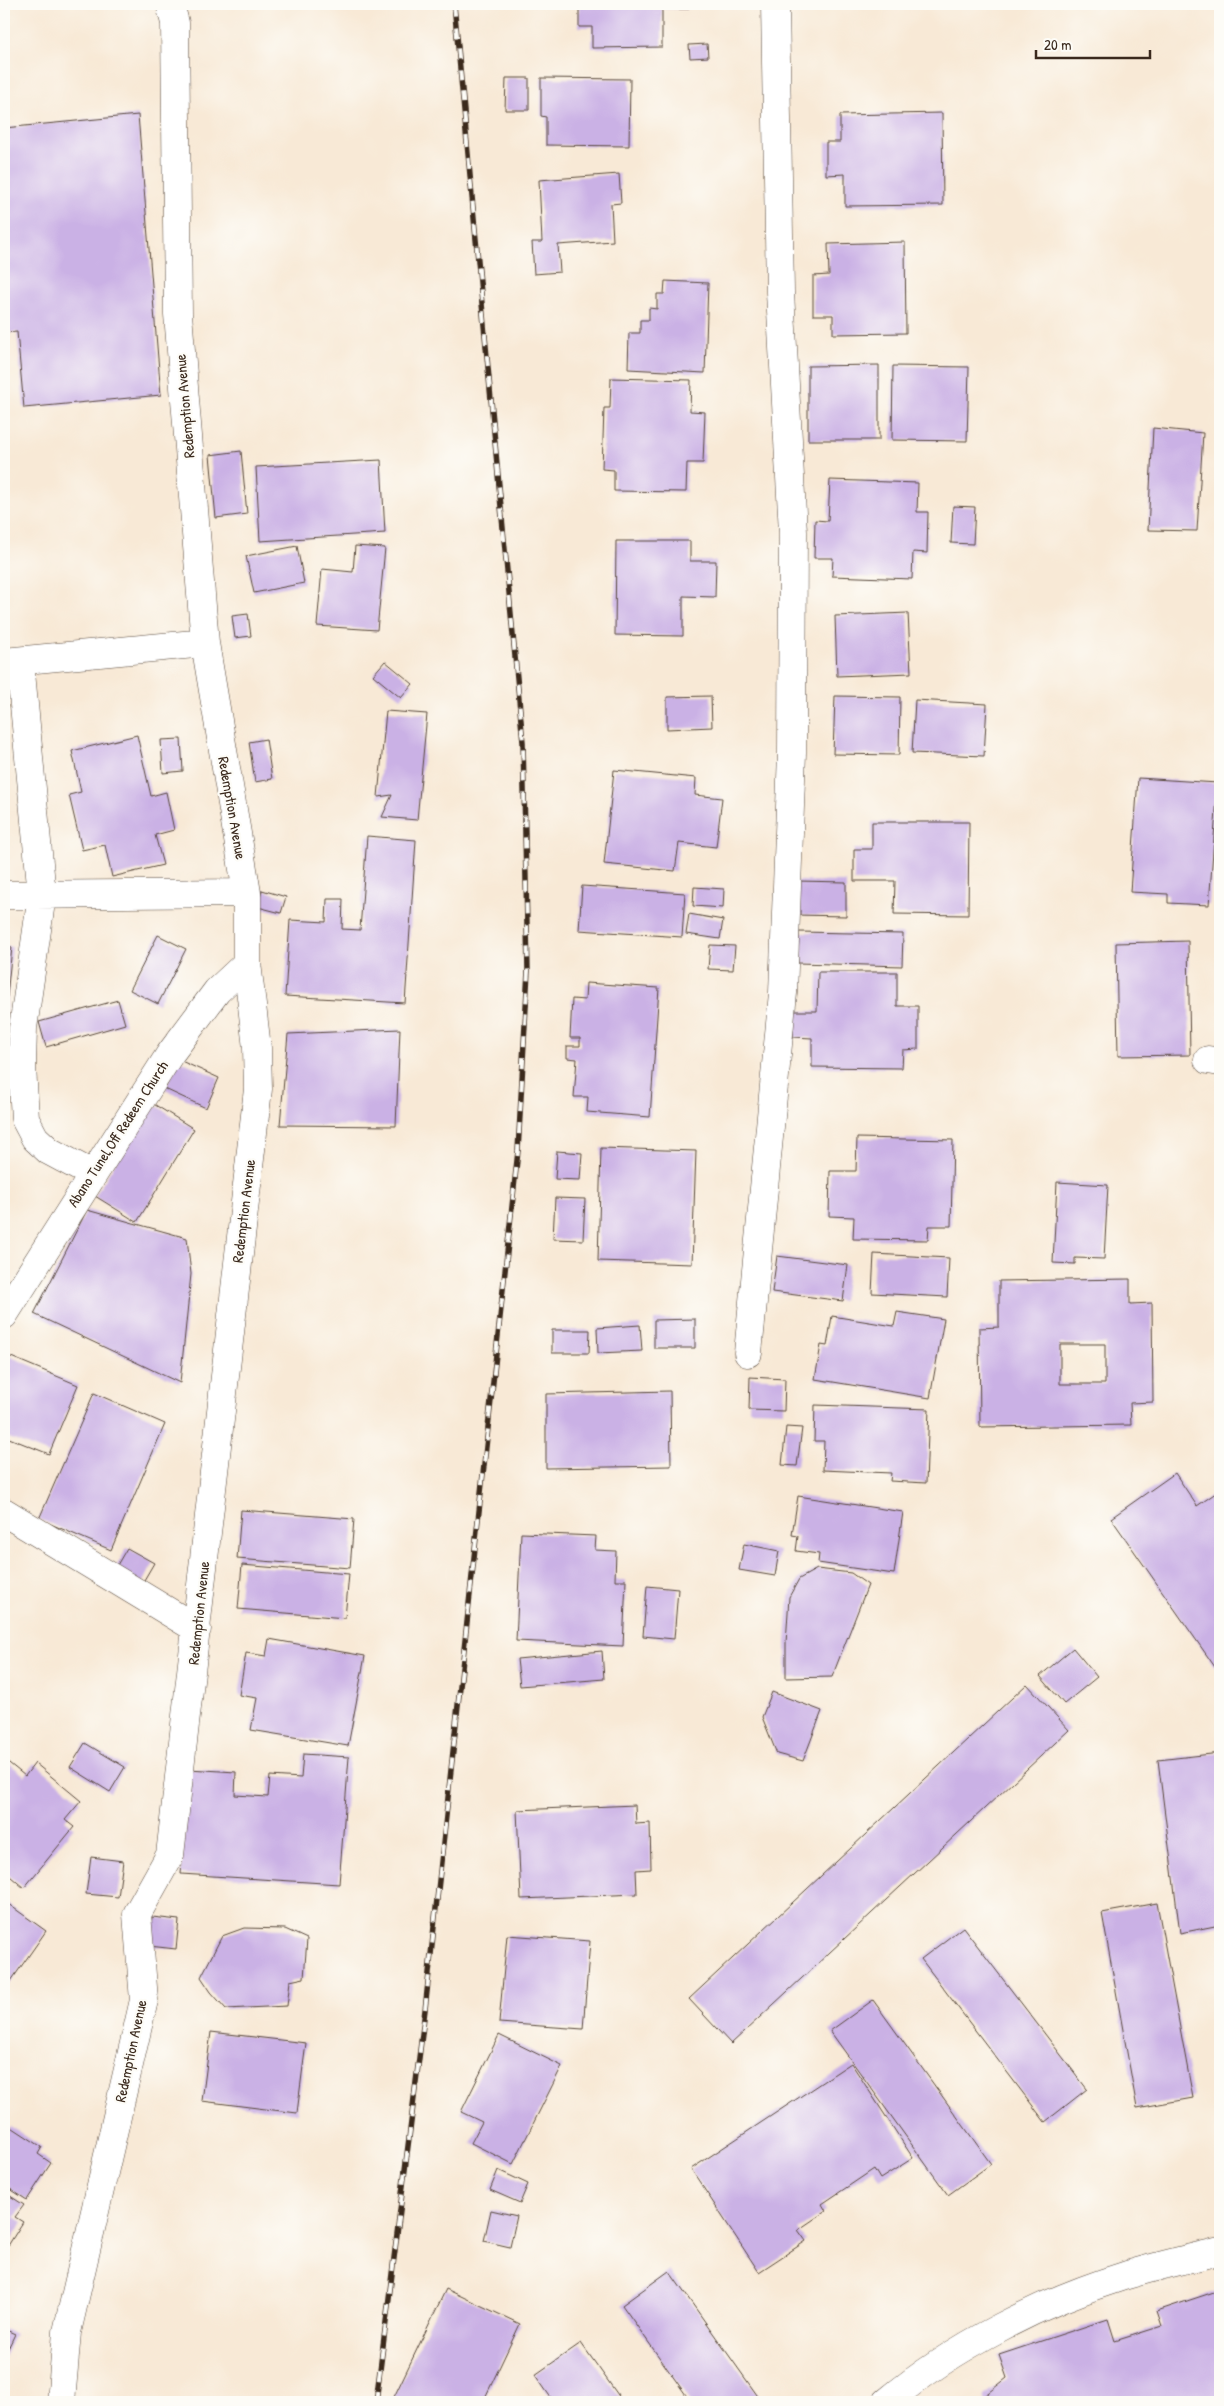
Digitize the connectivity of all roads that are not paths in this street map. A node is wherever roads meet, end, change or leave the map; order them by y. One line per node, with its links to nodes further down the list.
1 (170, 4): 3 (street, Redemption Avenue)
2 (775, 4): 11 (street)
3 (204, 643): 4 (street); 5 (street, Redemption Avenue)
4 (12, 662): 7 (street)
5 (246, 893): 7 (street); 8 (street, Redemption Avenue)
6 (4, 895): 7 (street)
7 (42, 895): 9 (street)
8 (247, 963): 9 (street, Abano Tunel,Off Redeem Church); 13 (street, Redemption Avenue)
9 (92, 1174): 10 (street, Abano Tunel,Off Redeem Church)
10 (4, 1315)
11 (748, 1353)
12 (4, 1512): 13 (street)
13 (197, 1629): 15 (street, Redemption Avenue)
14 (1220, 2251): 16 (street)
15 (61, 2402)
16 (887, 2402)

